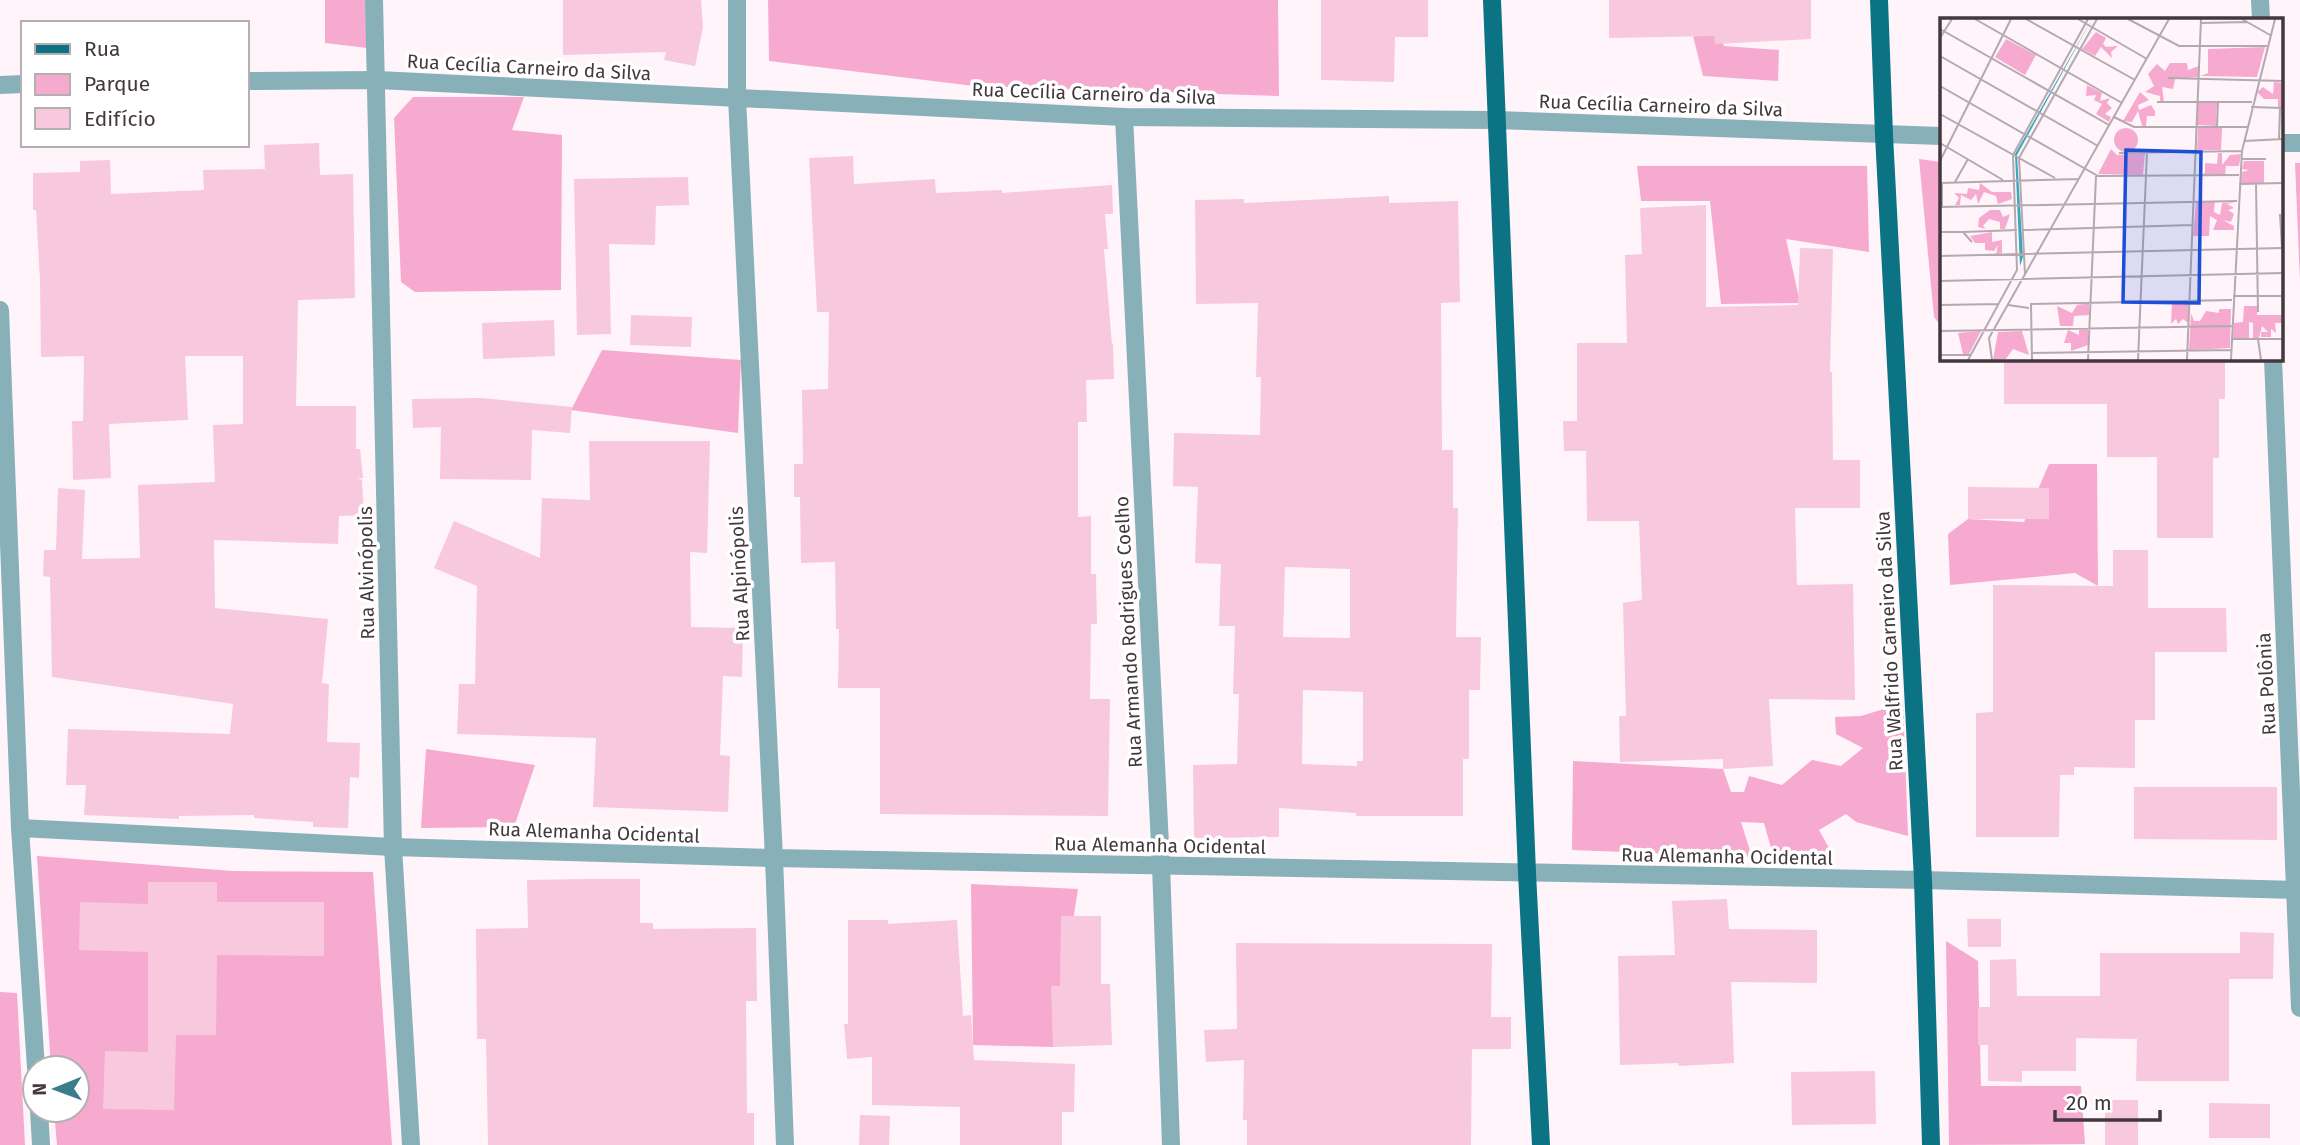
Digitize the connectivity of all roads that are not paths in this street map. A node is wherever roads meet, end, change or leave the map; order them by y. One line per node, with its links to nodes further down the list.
1 (374, 0): 7 (street, Rua Alvinópolis)
2 (737, 0): 11 (street, Rua Alpinópolis)
3 (1492, 0): 13 (main road)
4 (1879, 0): 14 (main road, Rua Walfrido Carneiro da Silva)
5 (2260, 0): 6 (street)
6 (2261, 18)
7 (378, 80): 8 (street, Rua Cecília Carneiro da Silva); 11 (street, Rua Cecília Carneiro da Silva); 21 (street, Rua Alvinópolis)
8 (248, 82)
9 (21, 84): 10 (street)
10 (0, 85)
11 (737, 98): 12 (street, Rua Cecília Carneiro da Silva); 22 (street, Rua Alpinópolis)
12 (1124, 117): 13 (street, Rua Cecília Carneiro da Silva); 23 (street, Rua Armando Rodrigues Coelho)
13 (1495, 120): 14 (street, Rua Cecília Carneiro da Silva); 24 (main road)
14 (1884, 135): 15 (street, Rua Cecília Carneiro da Silva); 25 (main road, Rua Walfrido Carneiro da Silva)
15 (1940, 136)
16 (2282, 143): 17 (street)
17 (2300, 143)
18 (0, 310): 20 (street)
19 (2273, 360): 26 (street, Rua Polônia)
20 (20, 828): 21 (street, Rua Alemanha Ocidental); 28 (street)
21 (393, 846): 22 (street, Rua Alemanha Ocidental); 31 (street, Rua Alvinópolis)
22 (774, 858): 23 (street, Rua Alemanha Ocidental); 32 (street, Rua Alpinópolis)
23 (1161, 865): 24 (street, Rua Alemanha Ocidental); 33 (street, Rua Armando Rodrigues Coelho)
24 (1527, 873): 25 (street, Rua Alemanha Ocidental); 34 (main road)
25 (1923, 880): 26 (street, Rua Alemanha Ocidental); 35 (main road, Rua Walfrido Carneiro da Silva)
26 (2298, 890): 27 (street, Rua Polônia)
27 (2300, 1007)
28 (35, 1054)
29 (40, 1124): 30 (street)
30 (41, 1145)
31 (411, 1145)
32 (785, 1145)
33 (1171, 1145)
34 (1541, 1145)
35 (1931, 1145)

